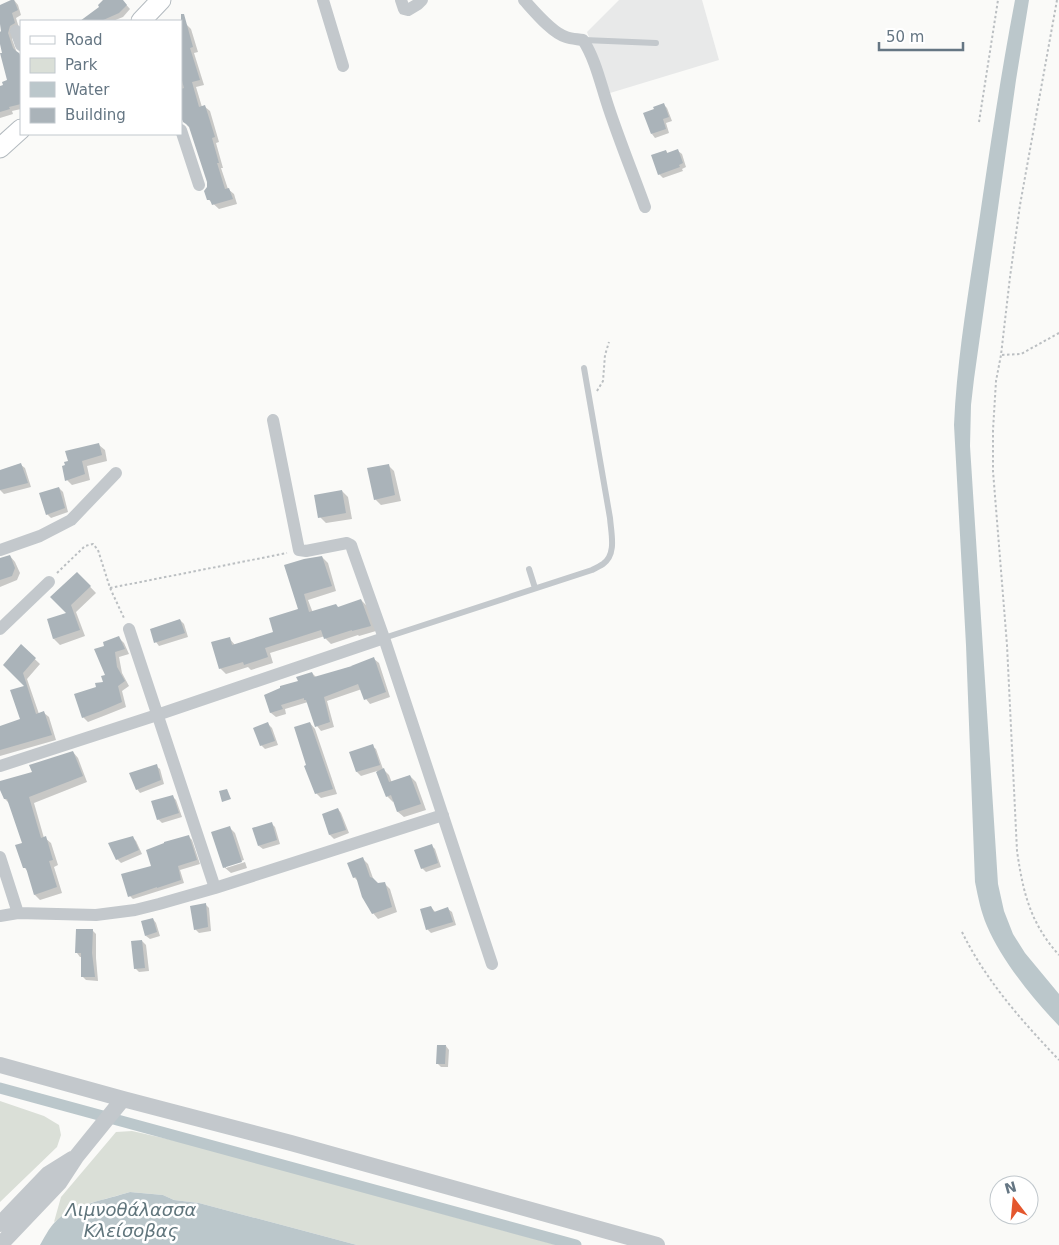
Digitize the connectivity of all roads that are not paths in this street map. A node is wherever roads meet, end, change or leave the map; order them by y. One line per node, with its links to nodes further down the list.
1 (160, 0): 6 (main road)
2 (323, 0): 11 (street)
3 (401, 0): 4 (street)
4 (422, 0)
5 (524, 0): 8 (street)
6 (144, 20)
7 (16, 30): 9 (street)
8 (582, 40): 10 (lane); 16 (street)
9 (20, 42)
10 (656, 43)
11 (343, 66)
12 (20, 130): 14 (main road)
13 (182, 133): 15 (street)
14 (0, 148)
15 (199, 185)
16 (645, 207)
17 (584, 368): 23 (lane)
18 (273, 420): 26 (street)
19 (116, 473): 20 (street)
20 (0, 550)
21 (529, 569): 23 (lane)
22 (49, 582): 24 (street)
23 (535, 588): 26 (lane)
24 (0, 629)
25 (129, 629): 27 (street)
26 (384, 638): 27 (street); 29 (street)
27 (158, 715): 28 (street); 31 (street)
28 (0, 766)
29 (443, 815): 31 (street); 34 (street)
30 (0, 857): 32 (street)
31 (215, 888): 32 (street)
32 (18, 913): 33 (street)
33 (0, 916)
34 (492, 964)
35 (0, 1065): 36 (street)
36 (119, 1104): 37 (street); 40 (street)
37 (76, 1157): 38 (street); 39 (street)
38 (0, 1224)
39 (0, 1245)
40 (657, 1245)

